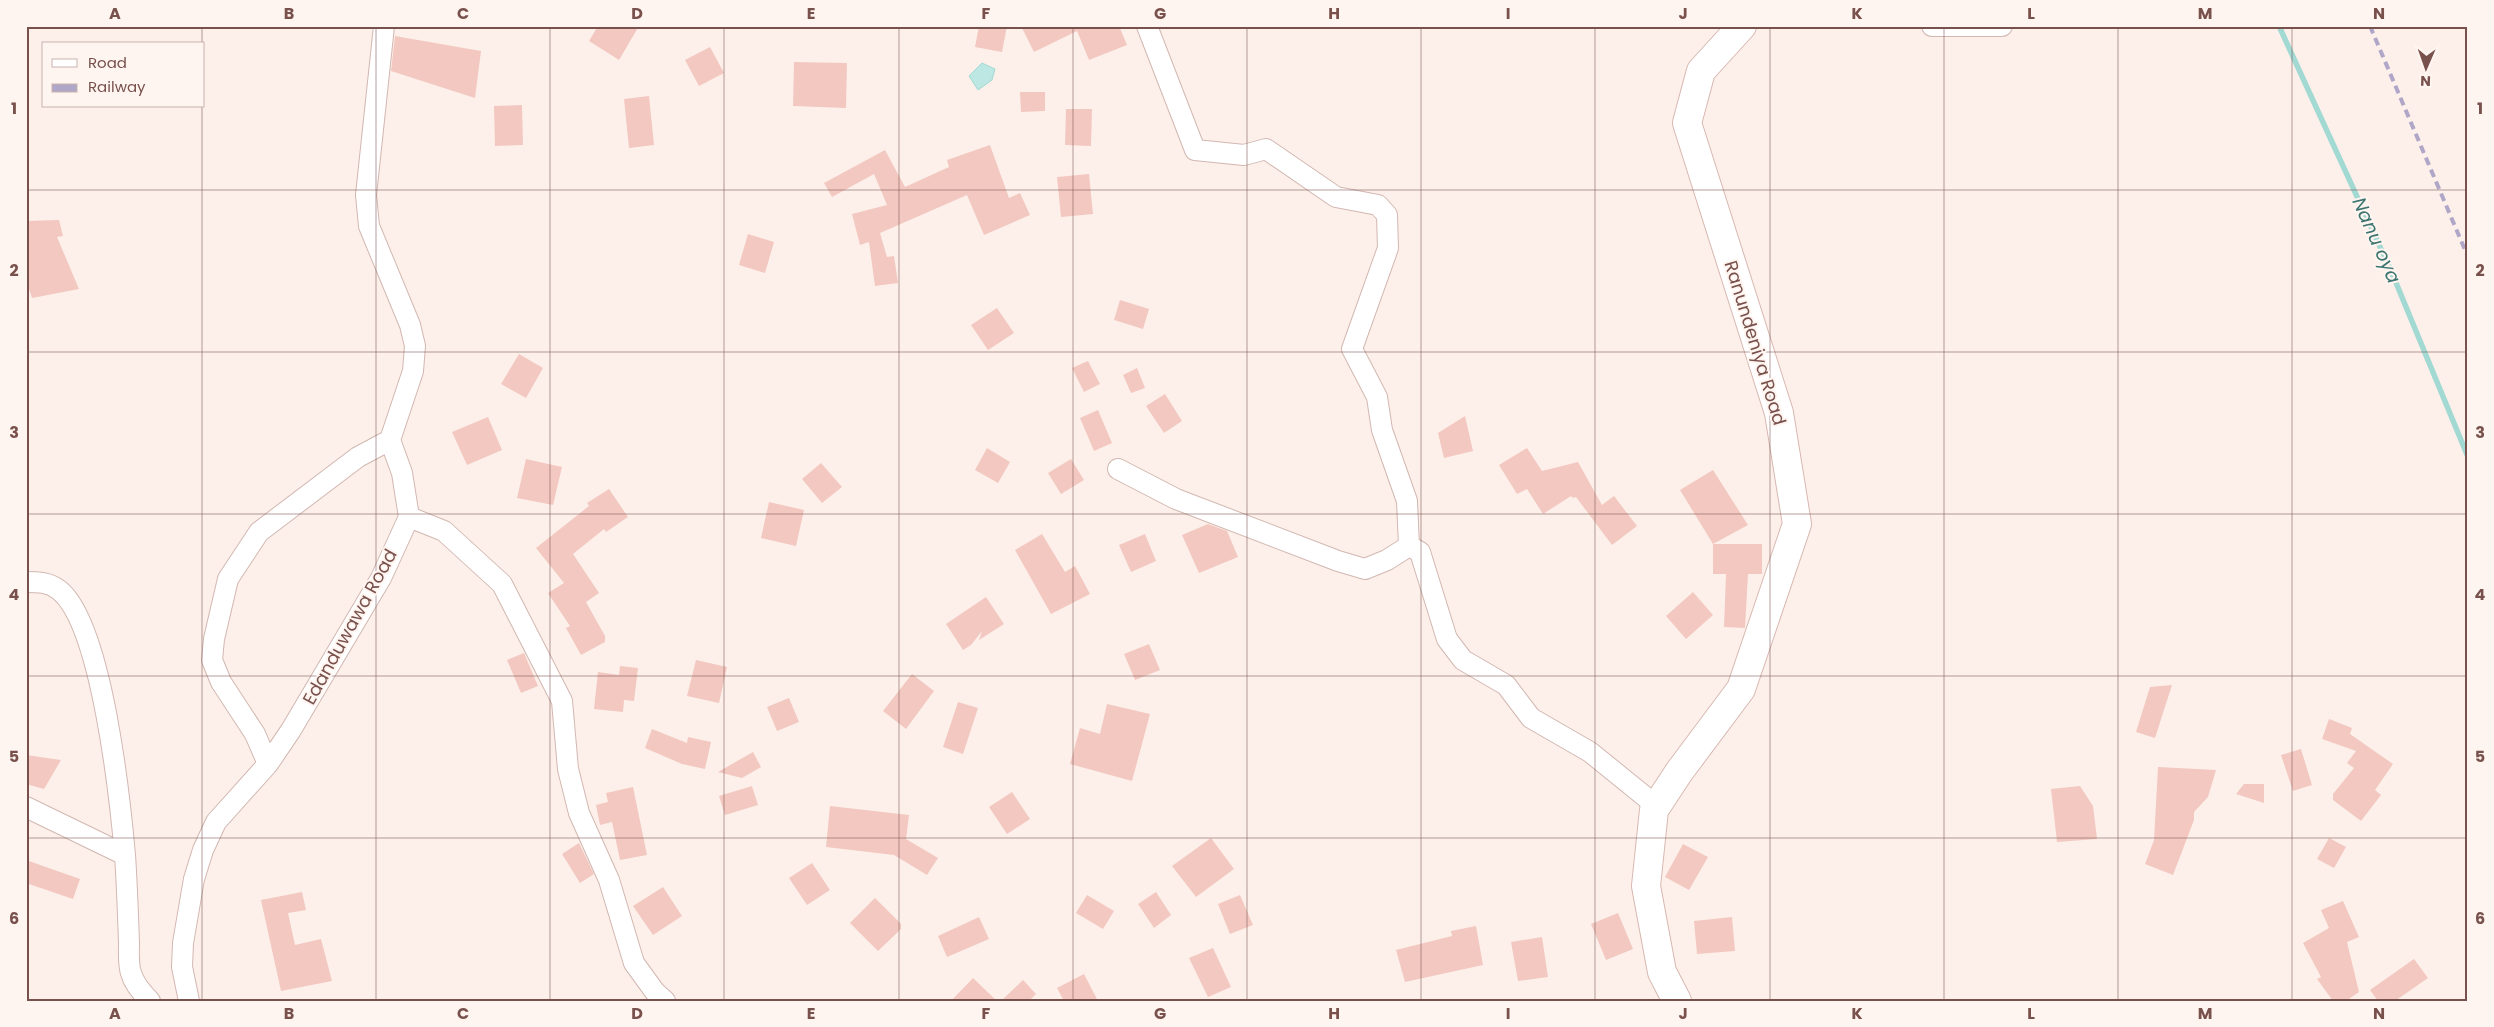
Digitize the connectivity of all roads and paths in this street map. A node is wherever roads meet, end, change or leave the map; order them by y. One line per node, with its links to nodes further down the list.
1 (384, 26): 6 (street)
2 (1147, 26): 9 (street)
3 (1742, 26): 13 (main road, Ranundeniya Road)
4 (1932, 26): 5 (street)
5 (2002, 26)
6 (390, 440): 8 (street); 11 (street)
7 (1118, 468): 9 (street)
8 (409, 517): 11 (street, Edanduwawa Road); 17 (street)
9 (1408, 546): 13 (street)
10 (26, 582): 14 (street)
11 (268, 764): 16 (street, Edanduwawa Road)
12 (26, 807): 14 (street)
13 (1654, 810): 18 (main road, Ranundeniya Road)
14 (125, 855): 15 (street)
15 (150, 1001)
16 (188, 1001)
17 (664, 1001)
18 (1677, 1001)

